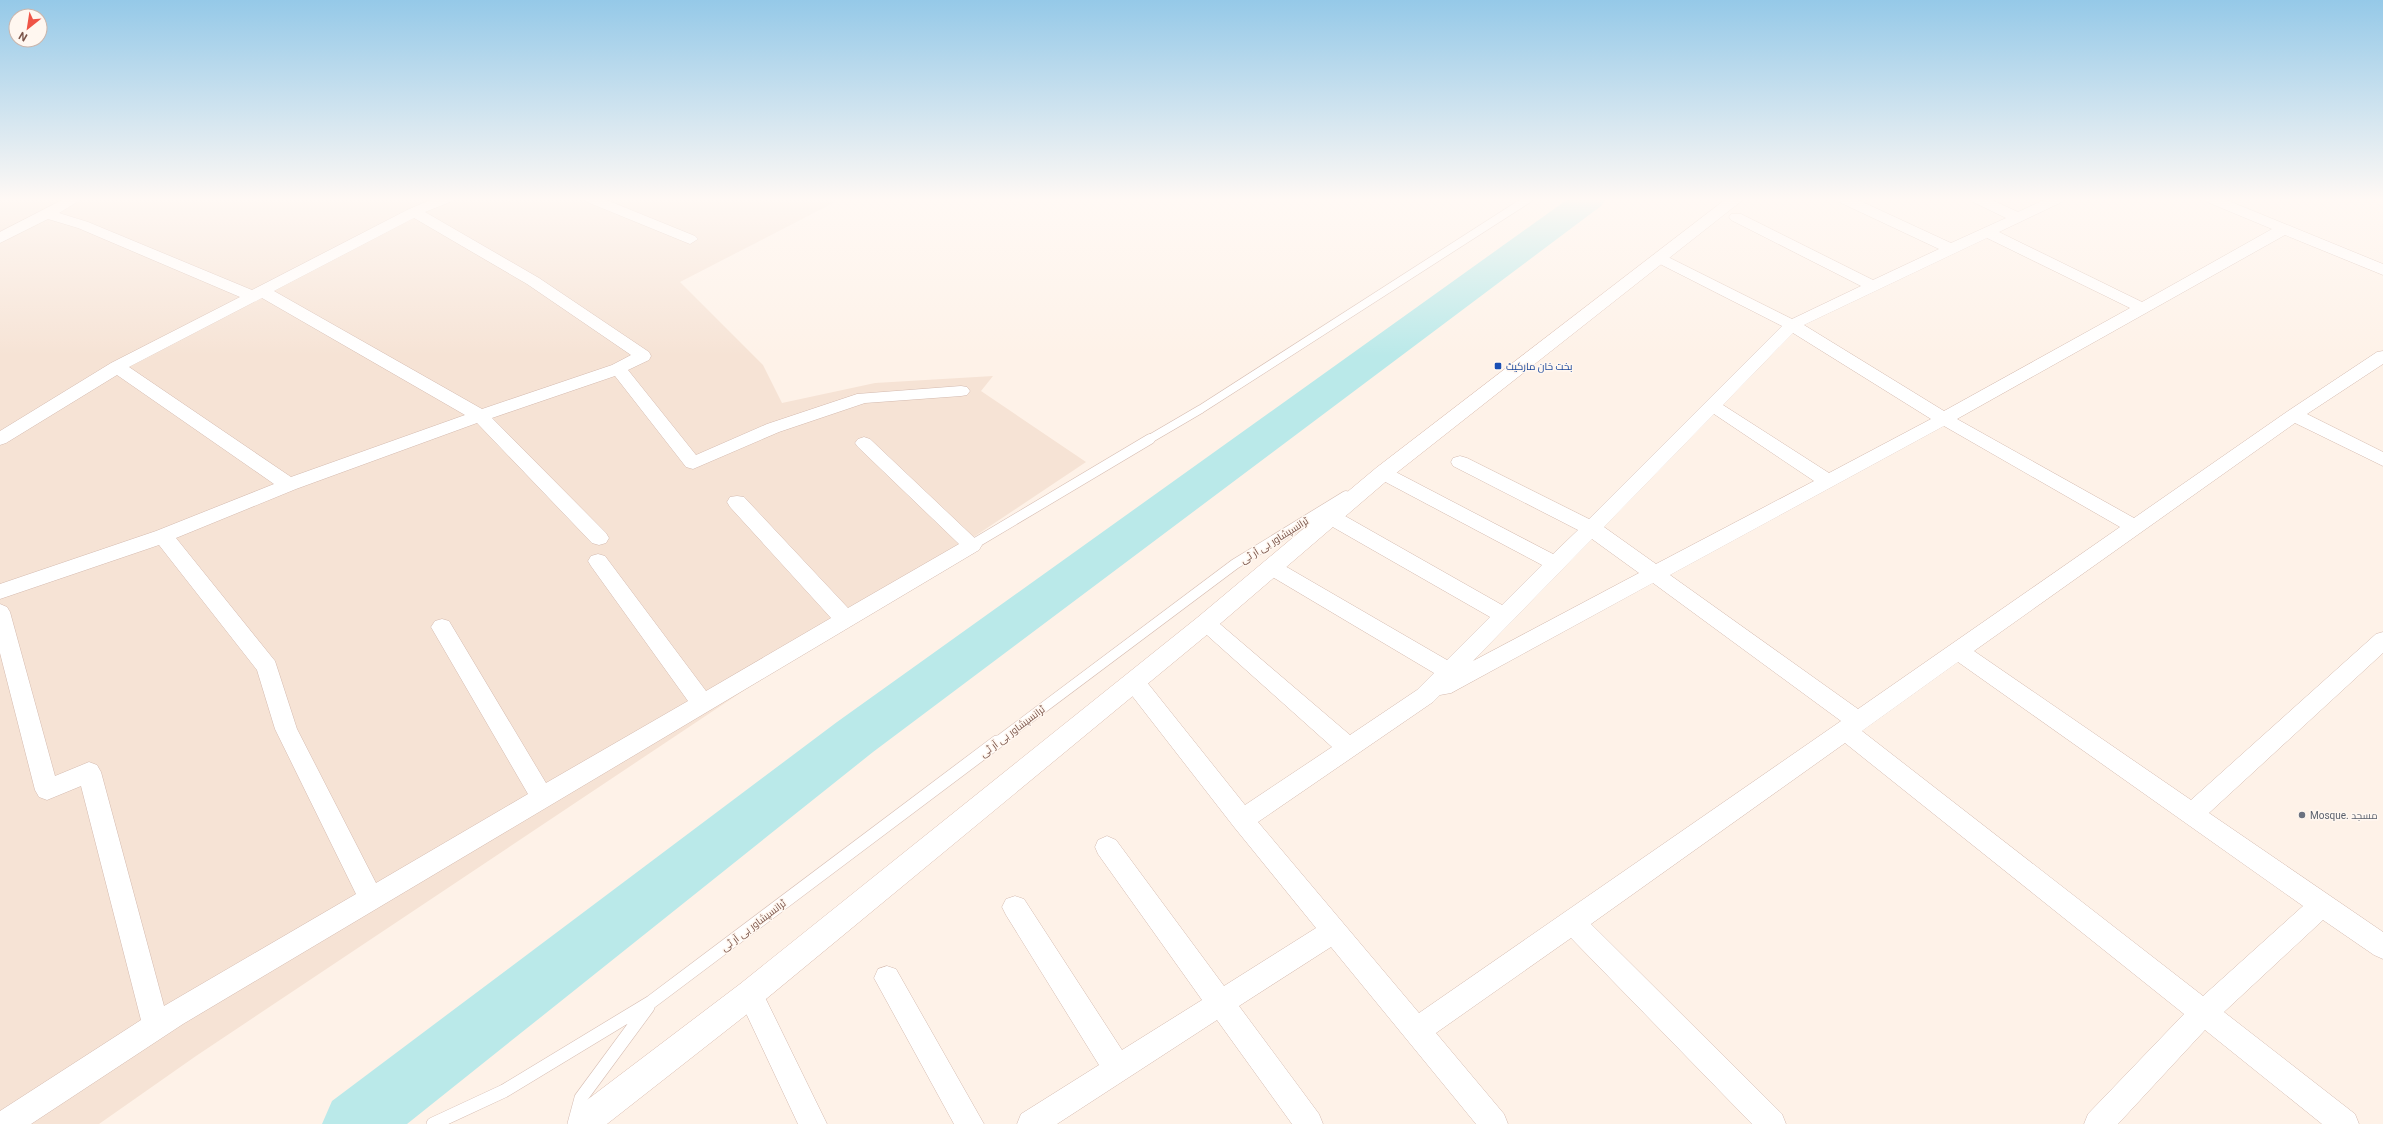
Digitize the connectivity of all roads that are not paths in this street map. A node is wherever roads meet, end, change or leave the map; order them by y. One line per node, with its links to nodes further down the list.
1 (151, 251): 14 (street)
2 (339, 251): 14 (street)
3 (482, 251): 19 (street)
4 (1446, 251): 38 (lane)
5 (1668, 251): 11 (street)
6 (1804, 251): 13 (street)
7 (1946, 251): 13 (street)
8 (2026, 251): 15 (street)
9 (2244, 251): 15 (street)
10 (2338, 251): 12 (street)
11 (1659, 258): 16 (street); 29 (street)
12 (2383, 270)
13 (1872, 286): 16 (street)
14 (259, 294): 18 (street); 23 (street)
15 (2143, 308): 24 (street)
16 (1792, 325): 21 (street); 24 (street)
17 (2382, 357): 22 (street)
18 (117, 367): 25 (street); 31 (street)
19 (618, 369): 20 (street); 23 (street)
20 (961, 391)
21 (1712, 406): 30 (street); 35 (street)
22 (2294, 415): 27 (street); 34 (street)
23 (480, 416): 31 (street); 37 (street)
24 (1944, 419): 30 (street); 34 (street)
25 (0, 439)
26 (864, 443): 38 (street)
27 (2383, 460)
28 (1460, 462): 35 (street)
29 (1383, 473): 33 (street); 40 (street); 69 (lane, ٹرانسپشاور بی آر ٹی)
30 (1828, 481): 42 (street)
31 (289, 486): 36 (street)
32 (737, 502): 46 (street)
33 (1331, 517): 41 (street); 45 (street)
34 (2135, 527): 50 (street)
35 (1591, 528): 40 (street); 42 (street)
36 (163, 536): 43 (street); 61 (street)
37 (599, 538)
38 (972, 545): 46 (street)
39 (598, 561): 54 (street)
40 (1556, 564): 45 (street)
41 (1271, 567): 47 (street); 51 (street)
42 (1656, 573): 53 (street); 55 (street)
43 (0, 592)
44 (0, 612): 72 (street)
45 (1504, 616): 51 (street)
46 (845, 619): 54 (street)
47 (1206, 623): 52 (street); 56 (street)
48 (442, 627): 57 (street)
49 (2383, 640): 58 (street)
50 (1958, 651): 55 (street); 58 (street)
51 (1449, 672): 53 (street)
52 (1134, 682): 59 (street); 68 (street)
53 (1425, 696): 56 (street)
54 (703, 704): 57 (street)
55 (1851, 726): 64 (street); 71 (street)
56 (1349, 748): 59 (street)
57 (543, 799): 61 (street)
58 (2192, 814): 62 (street)
59 (1242, 820): 65 (street)
60 (1107, 847): 70 (street)
61 (371, 899): 72 (street)
62 (2322, 905): 66 (street); 71 (street)
63 (1015, 907): 74 (street)
64 (1572, 922): 73 (street); 83 (street)
65 (1334, 931): 70 (street); 73 (street)
66 (2383, 947)
67 (887, 978): 79 (street)
68 (750, 994): 75 (street); 78 (street)
69 (651, 1002): 75 (lane, ٹرانسپشاور بی آر ٹی); 77 (lane, ٹرانسپشاور بی آر ٹی)
70 (1221, 1003): 74 (street); 81 (street)
71 (2203, 1013): 84 (street); 85 (street)
72 (156, 1026): 76 (street)
73 (1417, 1031): 82 (street)
74 (1117, 1068): 80 (street)
75 (584, 1122)
76 (6, 1124)
77 (433, 1124)
78 (813, 1124)
79 (970, 1124)
80 (1031, 1124)
81 (1309, 1124)
82 (1494, 1124)
83 (1772, 1124)
84 (2098, 1124)
85 (2344, 1124)

